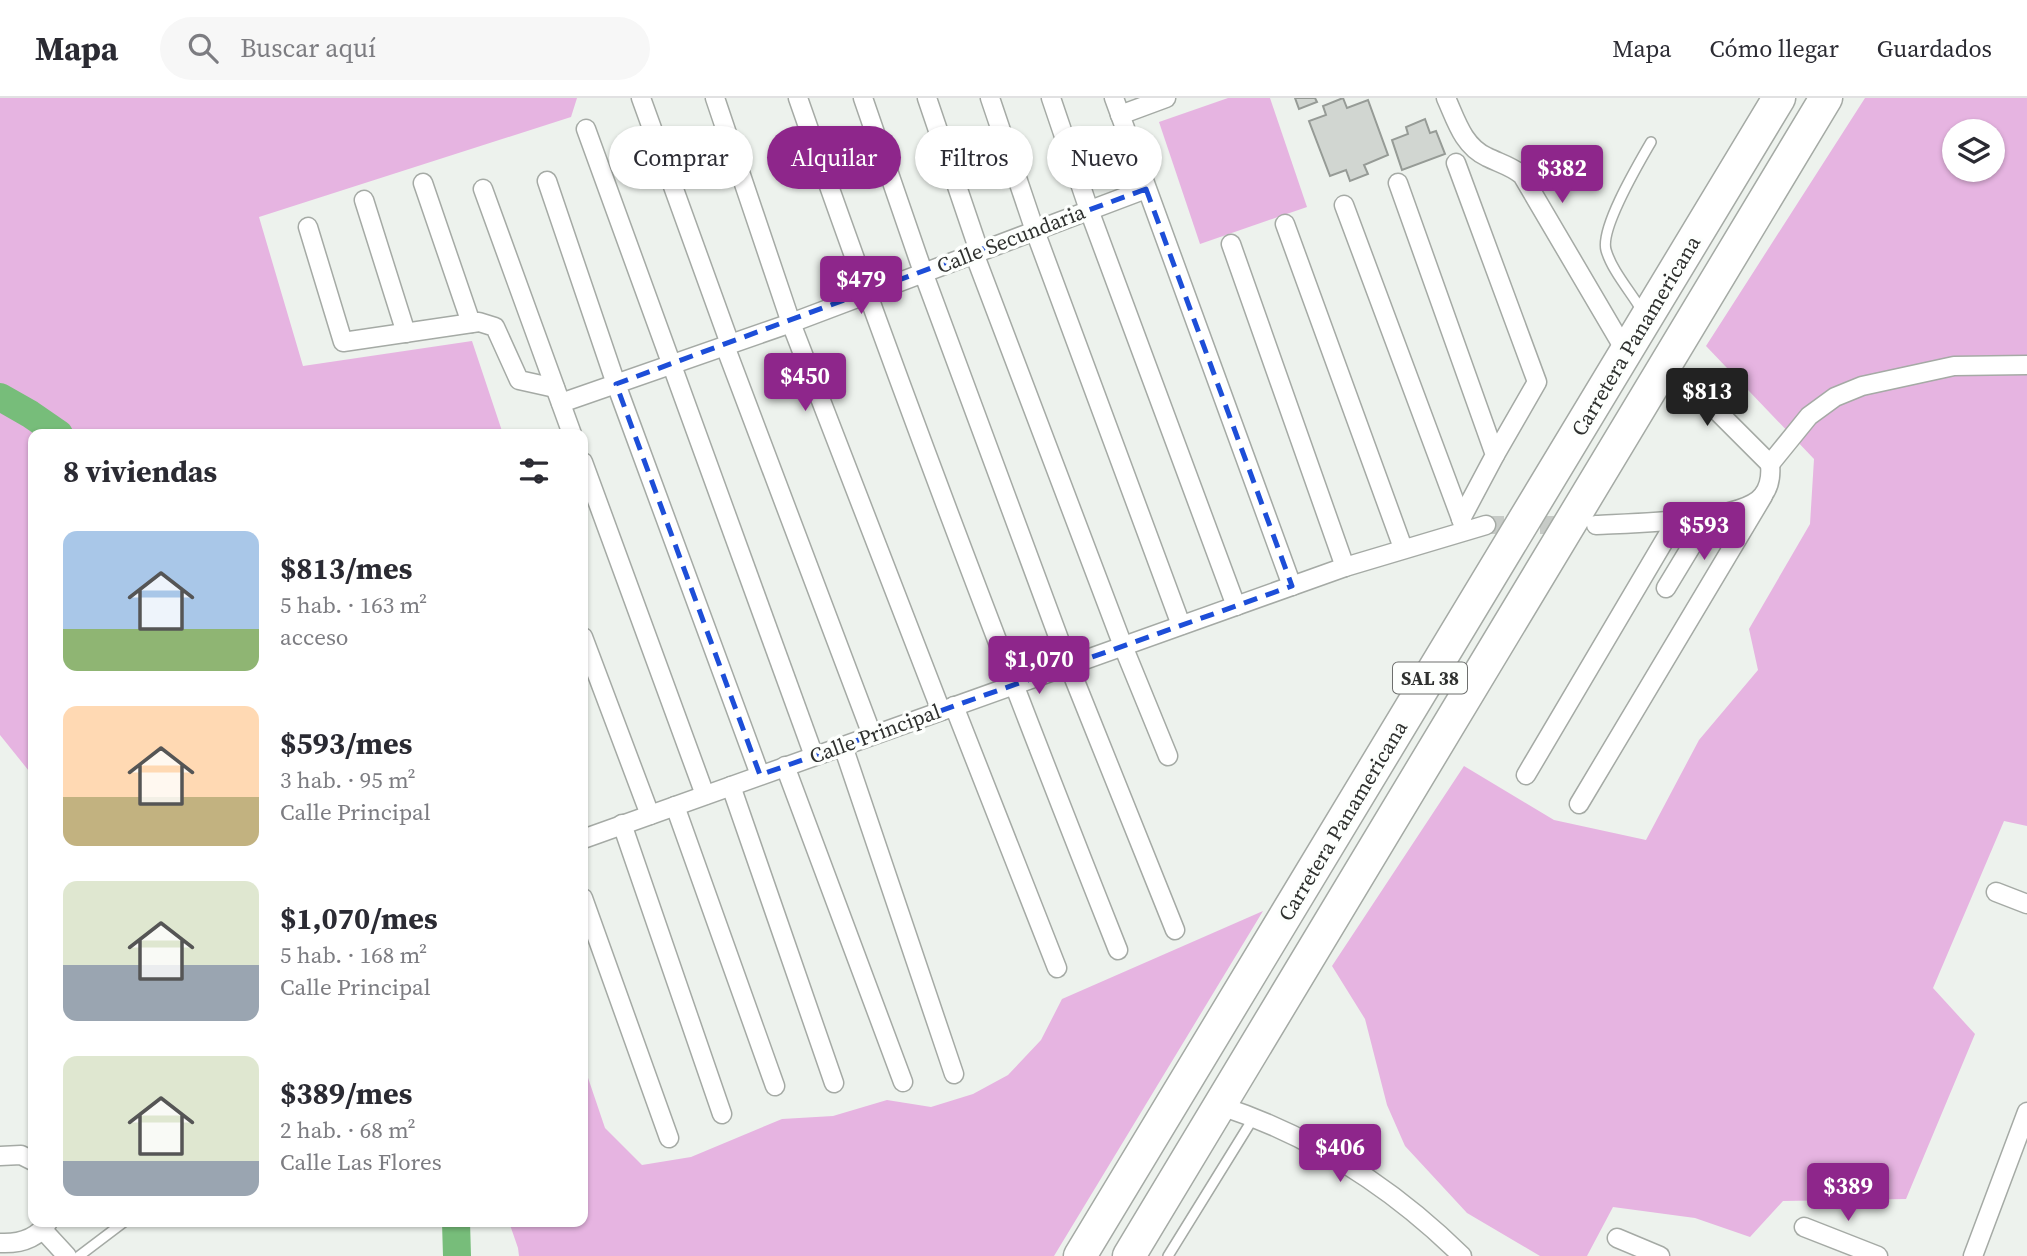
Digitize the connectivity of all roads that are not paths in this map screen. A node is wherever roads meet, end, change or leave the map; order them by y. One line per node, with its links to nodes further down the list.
1 (641, 98): 36 (street)
2 (715, 98): 34 (street)
3 (798, 98): 31 (street)
4 (863, 98): 30 (street)
5 (927, 98): 29 (street)
6 (990, 98): 27 (street)
7 (1051, 98): 24 (street)
8 (1166, 98): 12 (street)
9 (1446, 98): 37 (street)
10 (1779, 98): 32 (highway, Carretera Panamericana / SAL 38)
11 (1826, 98): 40 (highway, Carretera Panamericana / SAL 38)
12 (1117, 106): 13 (street)
13 (1124, 126)
14 (586, 129): 38 (street)
15 (1651, 142): 32 (lane)
16 (1457, 163): 44 (street)
17 (547, 181): 41 (street)
18 (424, 183): 33 (street)
19 (1398, 183): 44 (street)
20 (483, 189): 42 (street)
21 (1146, 189): 24 (street, Calle Secundaria); 56 (street)
22 (364, 200): 35 (street)
23 (1344, 205): 52 (street)
24 (1088, 210): 27 (street, Calle Secundaria); 58 (street)
25 (1285, 224): 54 (street)
26 (308, 227): 35 (street)
27 (1035, 231): 29 (street, Calle Secundaria); 59 (street)
28 (1231, 244): 55 (street)
29 (977, 252): 30 (street, Calle Secundaria); 60 (street)
30 (923, 272): 31 (street, Calle Secundaria); 62 (street)
31 (866, 294): 34 (street, Calle Secundaria); 63 (street)
32 (1647, 318): 37 (highway, Carretera Panamericana / SAL 38)
33 (471, 323): 35 (street); 42 (street)
34 (791, 323): 36 (street, Calle Secundaria); 64 (street)
35 (406, 333)
36 (728, 345): 38 (street, Calle Secundaria); 65 (street)
37 (1626, 352): 47 (highway, Carretera Panamericana / SAL 38)
38 (670, 365): 41 (street, Calle Secundaria); 67 (street)
39 (2027, 365): 45 (street)
40 (1663, 372): 45 (street); 49 (highway, Carretera Panamericana / SAL 38)
41 (616, 384): 42 (street, Calle Secundaria); 70 (street)
42 (558, 395): 43 (street)
43 (570, 429)
44 (1495, 456): 52 (street)
45 (1770, 464): 48 (street)
46 (588, 476): 73 (street)
47 (1545, 488): 49 (highway); 85 (highway, Carretera Panamericana / SAL 38)
48 (1763, 496): 50 (street); 74 (street)
49 (1588, 516): 51 (street); 86 (highway, Carretera Panamericana / SAL 38)
50 (1709, 517): 51 (street); 57 (street)
51 (1676, 521): 71 (street)
52 (1463, 525): 53 (street, Calle Principal); 54 (street, Calle Principal)
53 (1486, 525)
54 (1403, 548): 55 (street, Calle Principal)
55 (1345, 567): 56 (street, Calle Principal)
56 (1292, 586): 58 (street, Calle Principal)
57 (1666, 588)
58 (1236, 606): 59 (street, Calle Principal)
59 (1181, 625): 60 (street, Calle Principal)
60 (1123, 646): 62 (street, Calle Principal); 68 (street)
61 (588, 650): 76 (street)
62 (1069, 666): 63 (street, Calle Principal); 82 (street)
63 (1013, 685): 64 (street, Calle Principal); 83 (street)
64 (948, 709): 65 (street, Calle Principal); 84 (street)
65 (872, 735): 66 (street, Calle Principal)
66 (844, 746): 67 (street, Calle Principal); 87 (street)
67 (814, 756): 69 (street, Calle Principal)
68 (1168, 756)
69 (785, 766): 70 (street, Calle Principal); 88 (street)
70 (760, 775): 72 (street, Calle Principal)
71 (1526, 775)
72 (732, 786): 73 (street, Calle Principal); 89 (street)
73 (705, 795): 75 (street, Calle Principal)
74 (1579, 804)
75 (675, 806): 76 (street, Calle Principal); 90 (street)
76 (650, 815): 77 (street, Calle Principal)
77 (622, 824): 78 (street, Calle Principal); 93 (street)
78 (588, 837)
79 (1996, 892): 80 (street)
80 (2027, 904)
81 (588, 912): 95 (street)
82 (1175, 930)
83 (1118, 950)
84 (1057, 968)
85 (1242, 988): 86 (highway); 106 (highway, Carretera Panamericana / SAL 38)
86 (1280, 1008): 91 (highway, Carretera Panamericana / SAL 38)
87 (954, 1074)
88 (903, 1082)
89 (834, 1083)
90 (775, 1086)
91 (1221, 1107): 94 (street); 107 (highway, Carretera Panamericana / SAL 38)
92 (2027, 1112): 112 (street)
93 (722, 1114)
94 (1254, 1117): 108 (lane); 109 (street)
95 (669, 1138)
96 (0, 1156): 97 (street)
97 (28, 1158)
98 (45, 1227): 103 (street)
99 (47, 1227): 104 (street)
100 (117, 1227): 105 (lane)
101 (1804, 1227): 111 (street)
102 (1617, 1238): 110 (street)
103 (0, 1242)
104 (67, 1256)
105 (79, 1256)
106 (1080, 1256)
107 (1129, 1256)
108 (1168, 1256)
109 (1462, 1256)
110 (1660, 1256)
111 (1878, 1256)
112 (1973, 1256)

